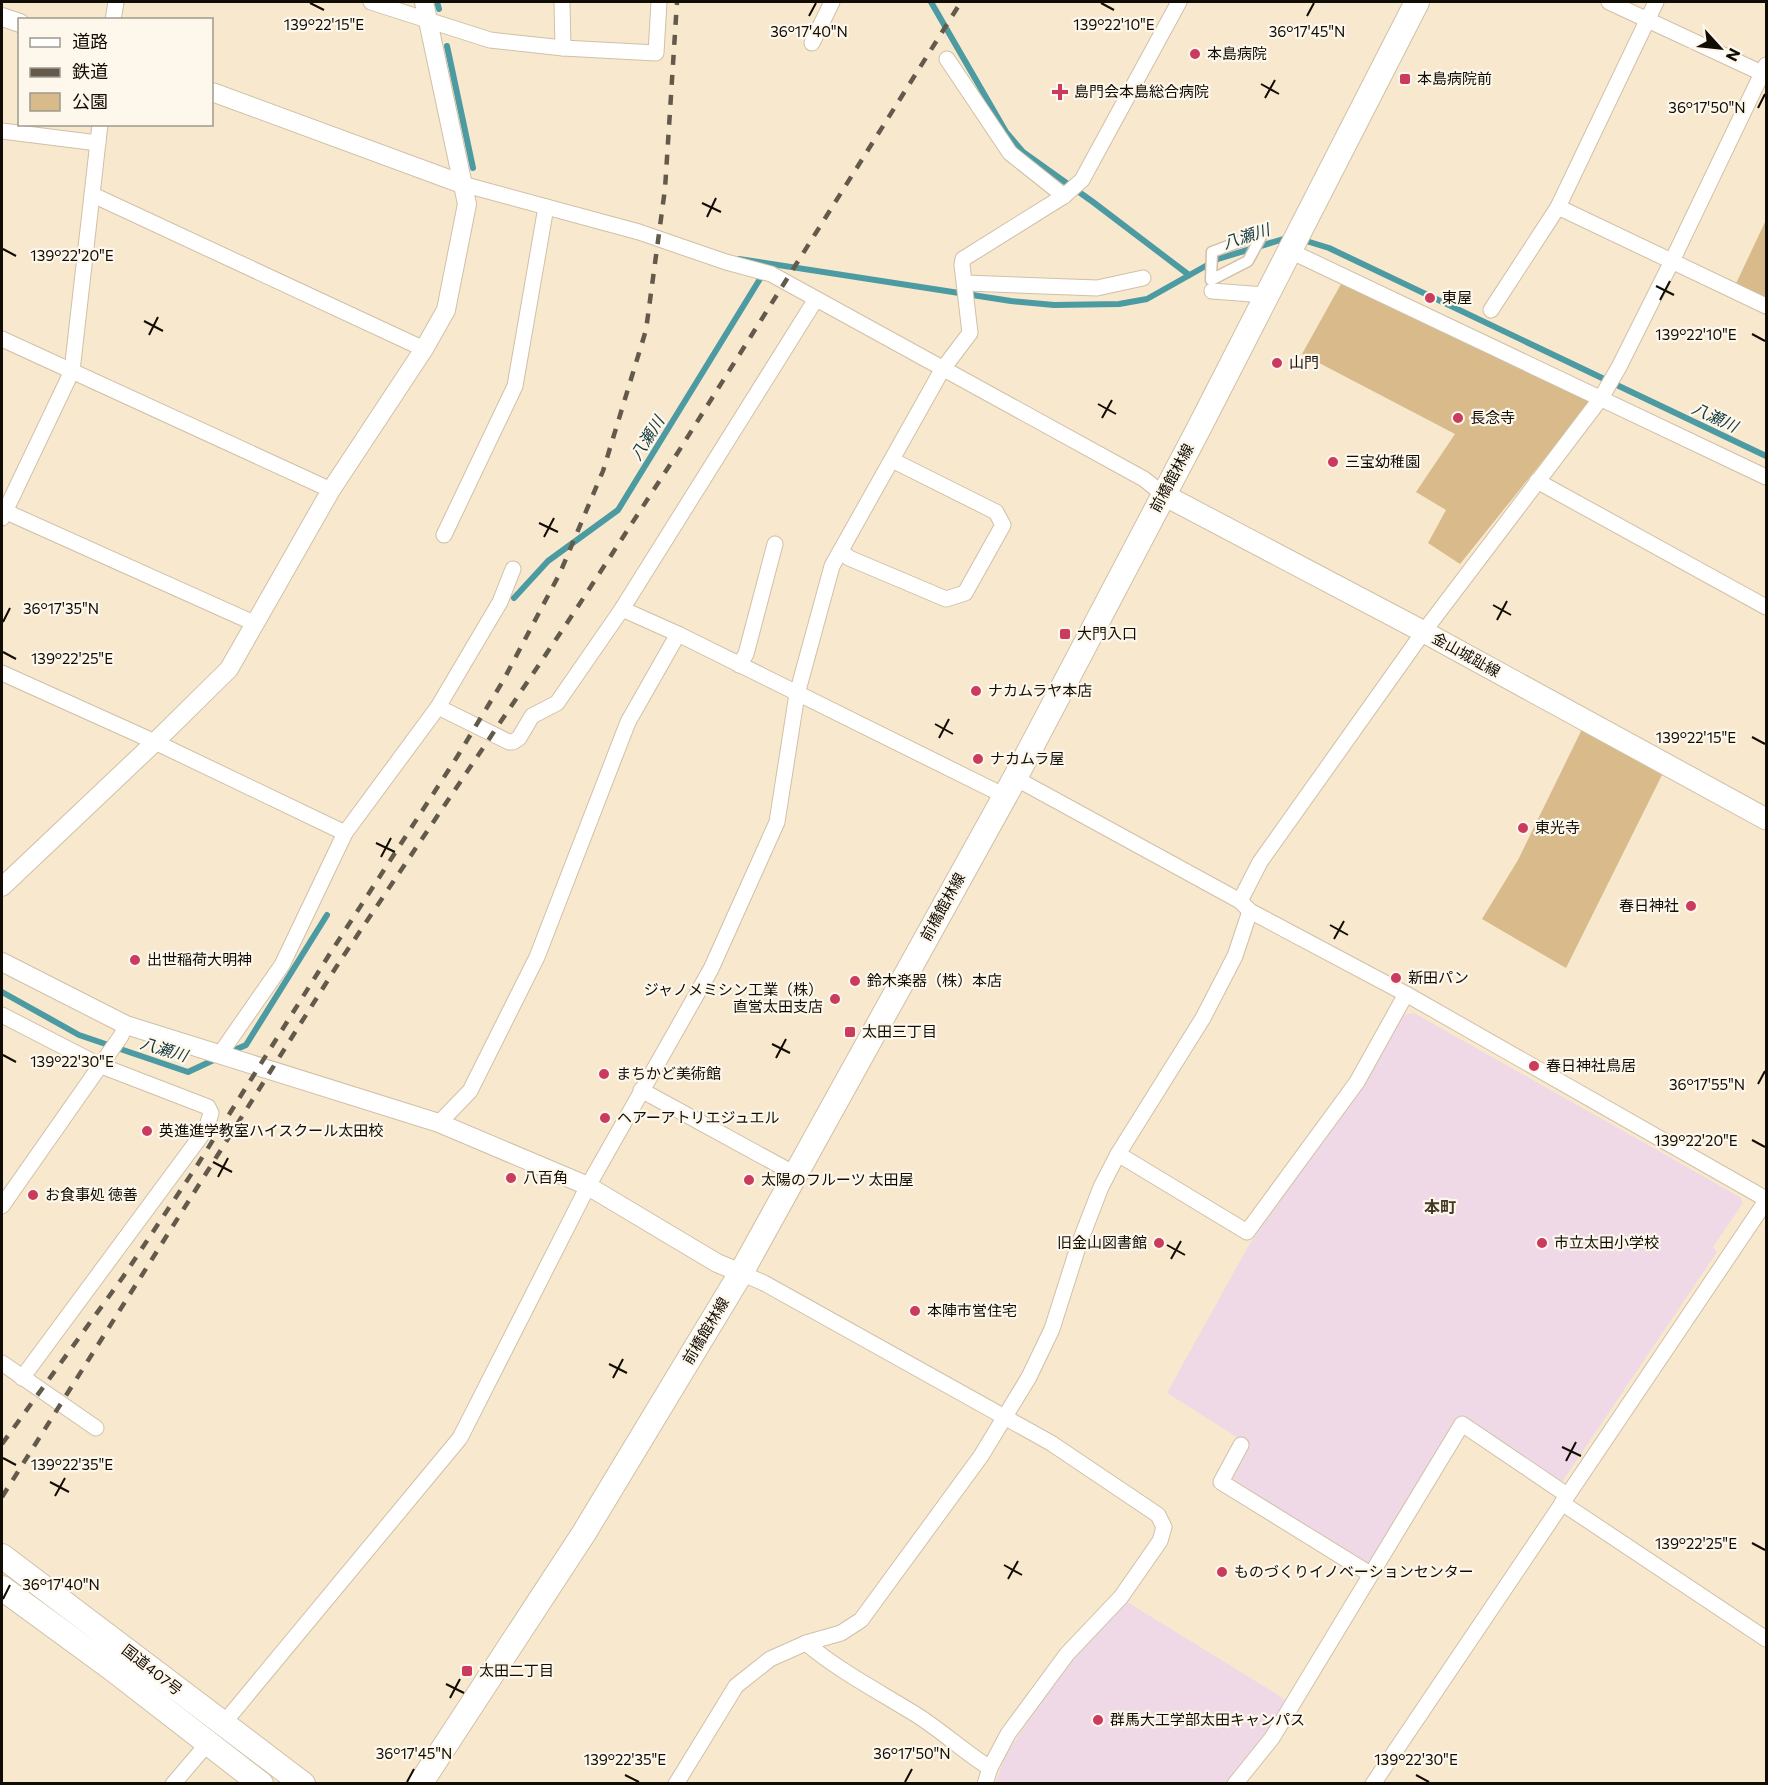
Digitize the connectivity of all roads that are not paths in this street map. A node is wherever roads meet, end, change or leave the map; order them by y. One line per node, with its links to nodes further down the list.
1 (116, 2): 12 (street)
2 (371, 2): 14 (street)
3 (424, 2): 14 (street)
4 (562, 2): 17 (street)
5 (659, 2): 17 (street)
6 (832, 2): 16 (street)
7 (1179, 2): 26 (street)
8 (1417, 2): 30 (main road, 前橋館林線)
9 (1609, 2): 13 (street)
10 (1656, 2): 13 (street)
11 (2, 17): 15 (street)
12 (113, 18)
13 (1647, 19): 19 (street); 28 (street)
14 (428, 20): 17 (street); 24 (street)
15 (18, 22)
16 (812, 43)
17 (563, 48)
18 (947, 60): 26 (street)
19 (1765, 71): 31 (street)
20 (213, 92): 24 (street)
21 (100, 126): 23 (street)
22 (2, 131): 23 (street)
23 (98, 143): 25 (street)
24 (462, 184): 27 (street); 40 (street)
25 (93, 195): 40 (street); 42 (street)
26 (1064, 196): 33 (street)
27 (546, 207): 36 (street); 50 (street)
28 (1558, 207): 31 (street); 38 (street)
29 (1263, 233): 29 (street)
30 (1292, 243): 35 (main road, 前橋館林線); 43 (street)
31 (1672, 261): 37 (street); 43 (street)
32 (1143, 278): 33 (street)
33 (966, 283): 41 (street)
34 (1212, 291): 35 (street)
35 (1265, 296): 48 (main road, 前橋館林線)
36 (816, 299): 41 (street); 55 (street)
37 (1767, 306)
38 (1491, 310)
39 (2, 339): 42 (street)
40 (424, 349): 47 (street)
41 (942, 370): 44 (street); 48 (street)
42 (72, 371): 47 (street); 49 (street)
43 (1601, 398): 45 (street); 46 (street)
44 (892, 460): 52 (street); 52 (street)
45 (1767, 477)
46 (1537, 481): 54 (street); 57 (street)
47 (331, 490): 56 (street)
48 (1164, 495): 57 (main road, 金山城趾線); 64 (main road, 前橋館林線)
49 (3, 513): 56 (street)
50 (444, 535)
51 (776, 544): 59 (street)
52 (841, 551): 61 (street)
53 (513, 569): 62 (street)
54 (1767, 607)
55 (622, 609): 58 (street); 62 (street)
56 (256, 624): 63 (street)
57 (1424, 632): 65 (main road, 金山城趾線); 68 (street)
58 (678, 634): 59 (street); 76 (street)
59 (739, 665): 61 (street)
60 (2, 673): 63 (street)
61 (798, 694): 64 (street); 75 (street)
62 (438, 707): 66 (street)
63 (155, 742): 66 (street); 67 (street)
64 (1010, 787): 68 (street); 78 (main road, 前橋館林線)
65 (1767, 819)
66 (345, 833): 73 (street)
67 (2, 887)
68 (1245, 906): 70 (street); 77 (street)
69 (2, 962): 72 (street)
70 (1406, 994): 77 (street); 80 (street)
71 (2, 1015): 74 (street)
72 (123, 1031): 73 (street); 74 (street)
73 (220, 1054): 76 (street)
74 (102, 1061): 81 (street); 84 (street)
75 (641, 1090): 78 (street); 79 (street)
76 (439, 1124): 79 (street)
77 (1118, 1154): 85 (street)
78 (795, 1174): 82 (main road, 前橋館林線)
79 (588, 1186): 82 (street); 94 (street)
80 (1767, 1200): 88 (street)
81 (2, 1206)
82 (741, 1273): 85 (street); 99 (main road, 前橋館林線)
83 (2, 1363): 84 (street)
84 (22, 1378): 86 (street)
85 (1004, 1417): 93 (street); 95 (street)
86 (96, 1428)
87 (1241, 1445): 90 (street)
88 (1565, 1499): 90 (street); 92 (street); 103 (street)
89 (2, 1557): 94 (main road, 国道407号)
90 (1370, 1574): 102 (street)
91 (2, 1588): 94 (main road, 国道407号)
92 (1767, 1639)
93 (806, 1642): 95 (street); 100 (street)
94 (215, 1734): 96 (street); 97 (main road, 国道407号); 98 (main road, 国道407号)
95 (990, 1768): 101 (street)
96 (173, 1784)
97 (261, 1784)
98 (303, 1784)
99 (420, 1784)
100 (676, 1784)
101 (985, 1784)
102 (1234, 1784)
103 (1373, 1784)

